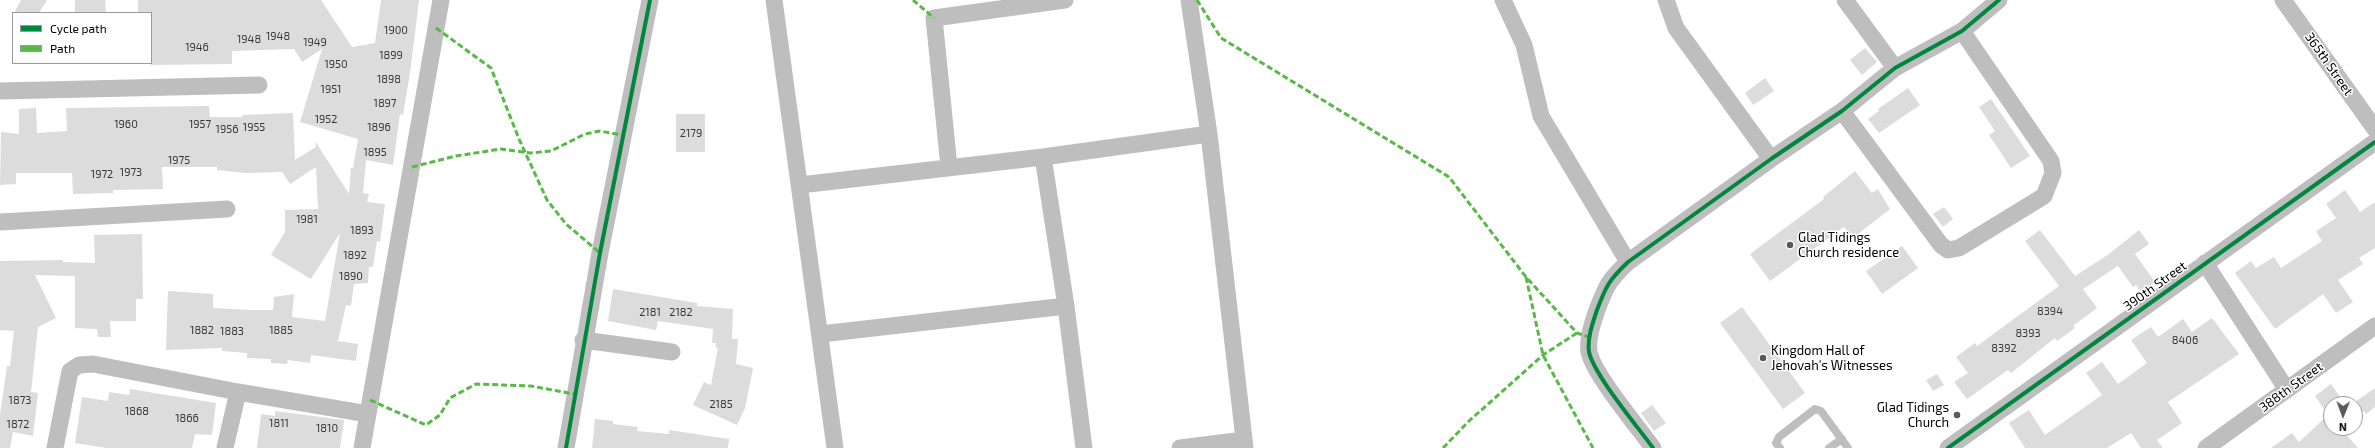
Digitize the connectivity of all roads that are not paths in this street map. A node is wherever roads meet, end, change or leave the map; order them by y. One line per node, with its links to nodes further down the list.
1 (441, 0): 34 (street)
2 (650, 0): 30 (street)
3 (774, 0): 22 (street)
4 (1065, 0): 21 (street)
5 (1189, 0): 17 (street)
6 (1503, 0): 25 (street)
7 (1666, 0): 20 (street)
8 (1845, 0): 12 (street)
9 (1999, 0): 11 (street)
10 (2283, 0): 16 (street, 365th Street)
11 (1962, 31): 12 (street); 15 (street)
12 (1895, 68): 15 (street)
13 (259, 85): 14 (street)
14 (0, 91)
15 (1842, 111): 20 (street)
16 (2375, 129)
17 (1208, 134): 19 (street); 36 (street)
18 (2375, 142): 26 (street, 390th Street)
19 (1043, 157): 21 (street); 27 (street)
20 (1771, 159): 25 (street)
21 (949, 167): 22 (street)
22 (800, 185): 29 (street)
23 (227, 209): 24 (street)
24 (0, 222)
25 (1628, 262): 44 (street)
26 (2205, 262): 32 (street); 48 (street, 390th Street)
27 (1066, 306): 29 (street); 42 (street)
28 (2375, 326): 32 (street, 388th Street)
29 (821, 334): 41 (street)
30 (583, 340): 31 (street); 40 (street)
31 (672, 352)
32 (2287, 390): 49 (street, 388th Street)
33 (238, 392): 34 (street); 37 (street); 38 (street)
34 (368, 414): 39 (street)
35 (1842, 439): 45 (lane); 46 (lane); 47 (lane)
36 (1245, 444): 43 (street)
37 (55, 448)
38 (225, 448)
39 (362, 448)
40 (566, 448)
41 (835, 448)
42 (1084, 448)
43 (1180, 448)
44 (1653, 448)
45 (1780, 448)
46 (1829, 448)
47 (1848, 448)
48 (1948, 448)
49 (2206, 448)

